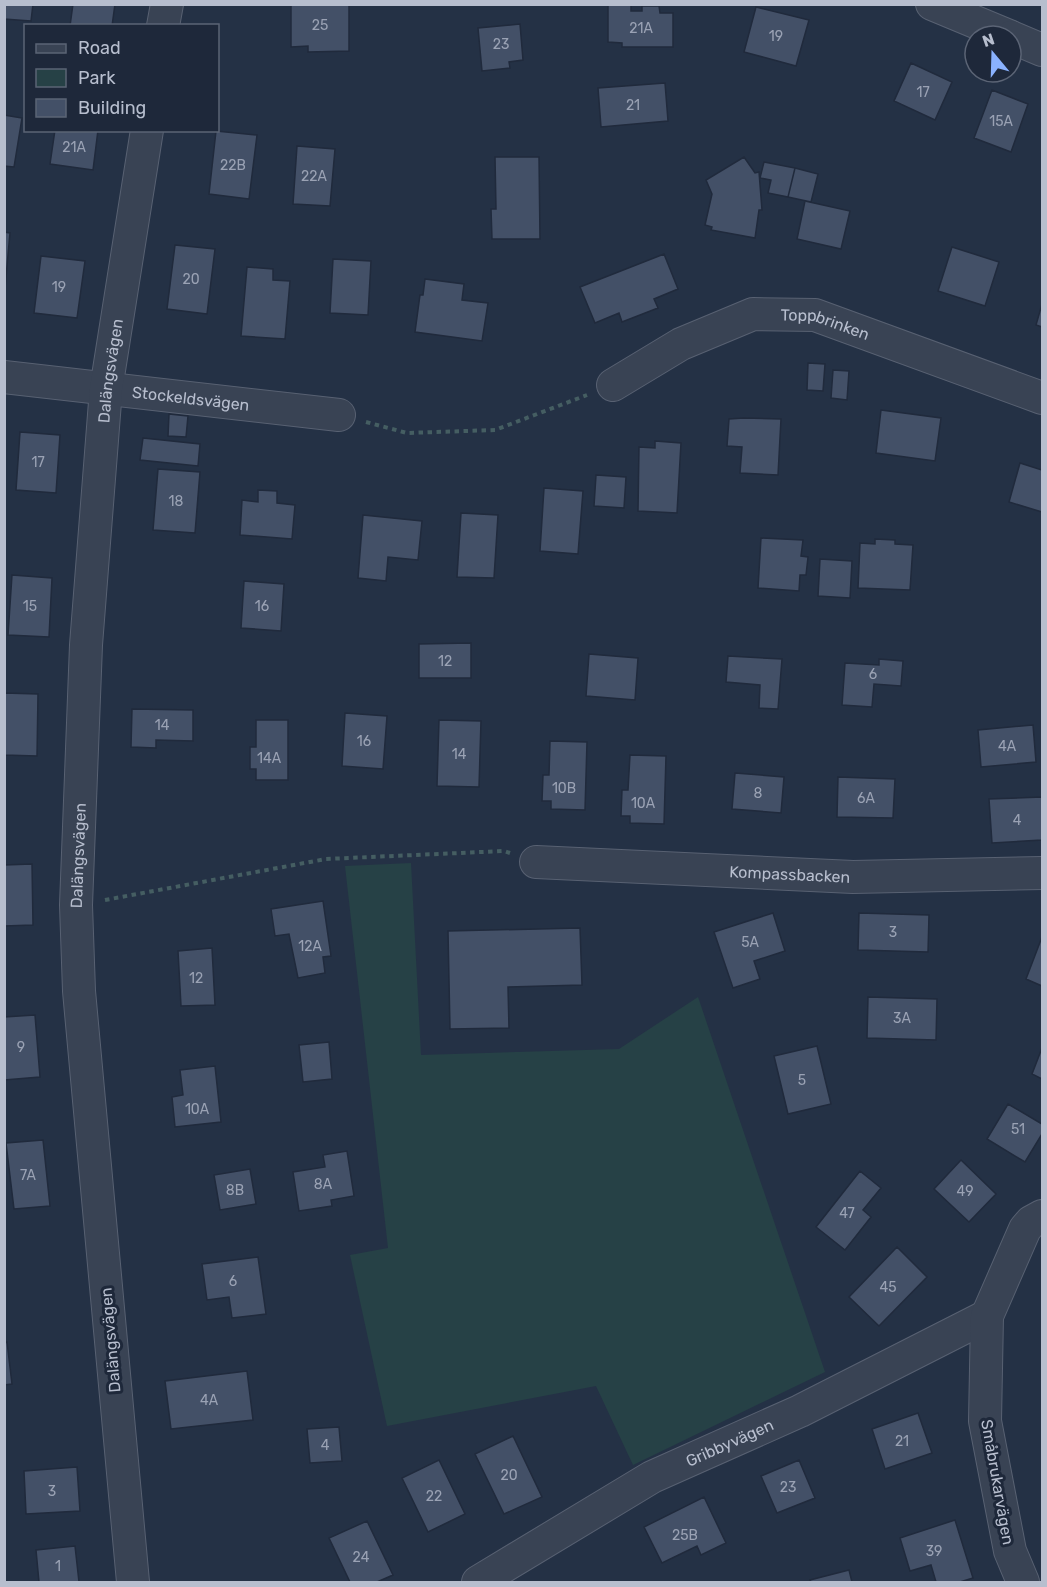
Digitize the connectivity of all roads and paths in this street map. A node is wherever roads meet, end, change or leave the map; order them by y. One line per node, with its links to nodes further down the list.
1 (166, 4): 3 (street)
2 (932, 4): 4 (street)
3 (163, 24)
4 (981, 24)
5 (1023, 42): 6 (street)
6 (1042, 50)
7 (147, 132): 10 (street, Dalängsvägen)
8 (4, 377): 10 (street, Stockeldsvägen)
9 (613, 385): 11 (street, Toppbrinken); 12 (path)
10 (106, 389): 12 (street, Stockeldsvägen); 15 (street, Dalängsvägen)
11 (1042, 398)
12 (339, 415)
13 (536, 862): 14 (street, Kompassbacken); 15 (path)
14 (1042, 873)
15 (76, 905): 18 (street, Dalängsvägen)
16 (1042, 1216): 17 (street, Småbrukarvägen)
17 (987, 1316): 19 (street, Gribbyvägen); 20 (street, Småbrukarvägen)
18 (133, 1582)
19 (478, 1582)
20 (1023, 1582)

